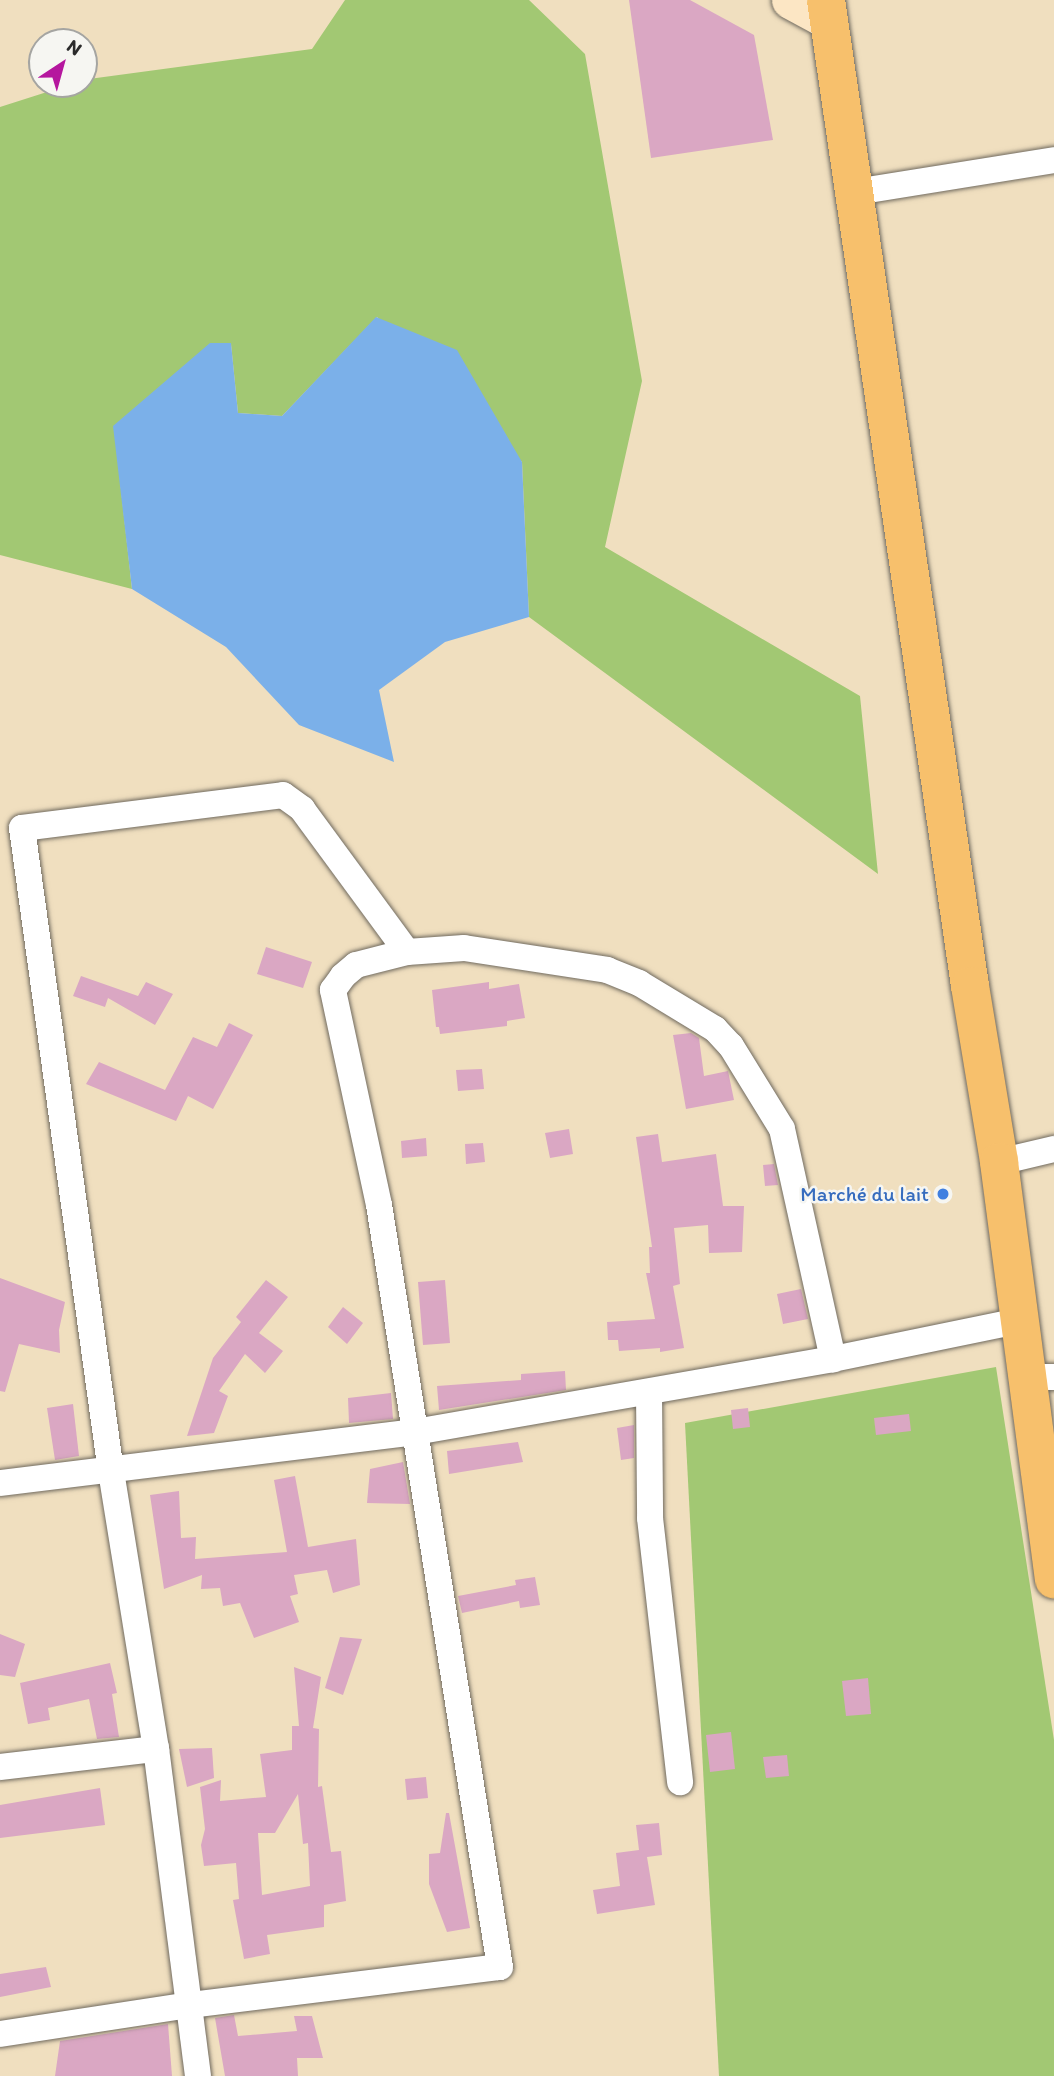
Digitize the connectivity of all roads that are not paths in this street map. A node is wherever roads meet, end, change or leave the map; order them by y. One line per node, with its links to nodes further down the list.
1 (790, 0): 2 (street)
2 (827, 11): 4 (highway)
3 (1054, 160): 4 (street)
4 (855, 192): 8 (highway)
5 (11, 829): 6 (street); 14 (street)
6 (407, 952): 10 (street); 13 (street)
7 (1054, 1149): 8 (street)
8 (999, 1162): 9 (highway)
9 (1018, 1321): 10 (street); 11 (highway)
10 (834, 1359): 12 (street)
11 (1040, 1377): 16 (highway)
12 (649, 1392): 13 (street); 19 (street)
13 (415, 1433): 14 (street); 20 (street)
14 (111, 1472): 15 (street); 17 (street)
15 (0, 1483)
16 (1054, 1579)
17 (156, 1749): 18 (street); 20 (street)
18 (0, 1767)
19 (680, 1782)
20 (190, 2005): 21 (street); 22 (street)
21 (0, 2035)
22 (198, 2076)

